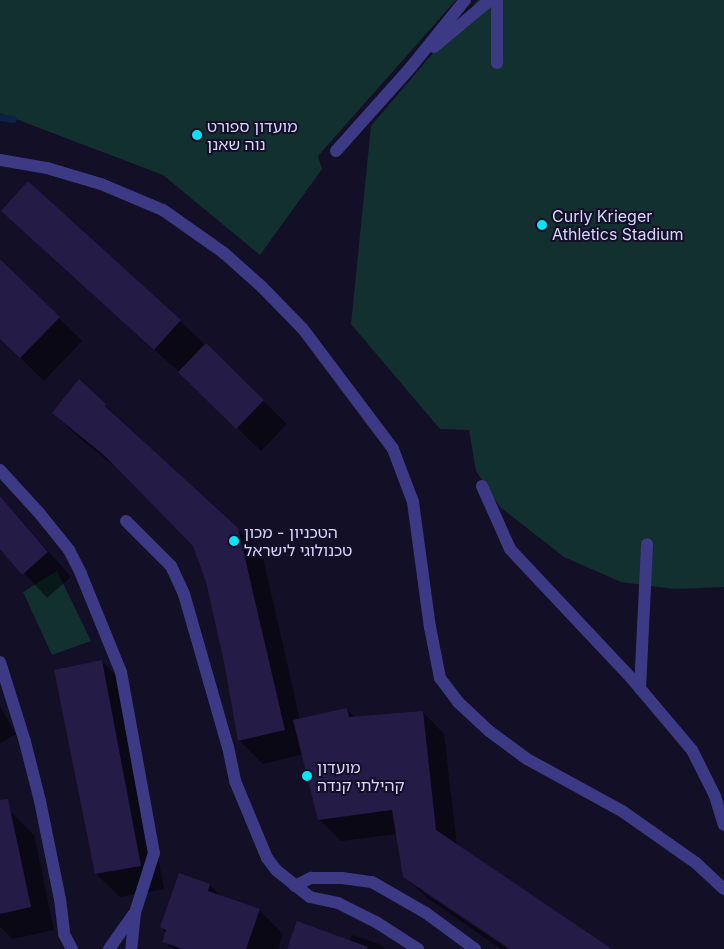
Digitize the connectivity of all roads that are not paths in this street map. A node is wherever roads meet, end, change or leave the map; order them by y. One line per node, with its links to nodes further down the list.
1 (465, 0): 5 (street)
2 (490, 0): 5 (street)
3 (497, 0): 4 (street)
4 (497, 63)
5 (411, 67): 6 (street)
6 (336, 151)
7 (0, 160): 16 (street)
8 (0, 470): 17 (street)
9 (482, 486): 13 (street)
10 (126, 521): 15 (street)
11 (647, 544): 13 (street)
12 (0, 662): 18 (street)
13 (640, 689): 14 (street)
14 (724, 825)
15 (295, 886): 21 (street); 22 (street)
16 (724, 888)
17 (135, 912): 19 (street); 20 (street)
18 (72, 949)
19 (109, 949)
20 (131, 949)
21 (418, 949)
22 (475, 949)

